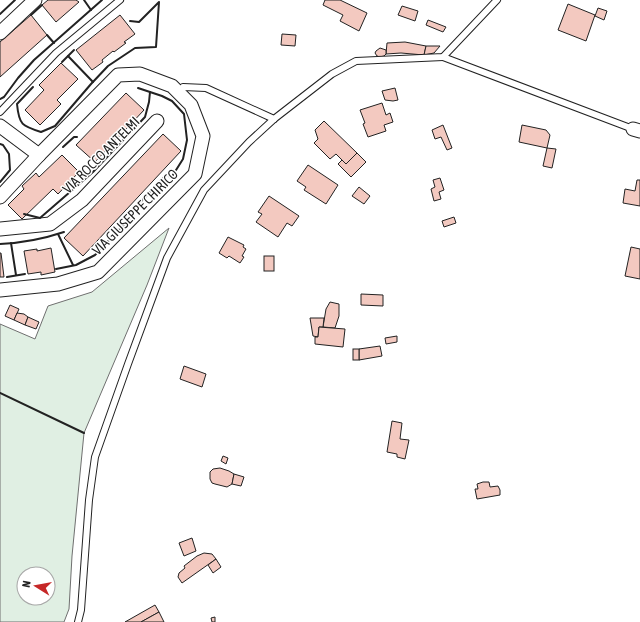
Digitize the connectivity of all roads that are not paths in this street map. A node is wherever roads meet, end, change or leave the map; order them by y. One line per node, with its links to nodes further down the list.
1 (35, 0): 4 (street)
2 (120, 0): 7 (lane)
3 (498, 0): 5 (lane)
4 (0, 33)
5 (443, 57): 8 (lane); 11 (lane)
6 (179, 93): 8 (lane); 12 (street, VIA GIUSEPPE CHIRICO); 15 (street, VIA GIUSEPPE CHIRICO)
7 (0, 112)
8 (274, 119): 16 (lane)
9 (157, 121): 14 (street, VIA ROCCO ANTELMI)
10 (0, 126): 12 (street)
11 (637, 130)
12 (39, 155): 13 (street, VIA GIUSEPPE CHIRICO)
13 (0, 197)
14 (0, 229)
15 (0, 290)
16 (78, 622)

